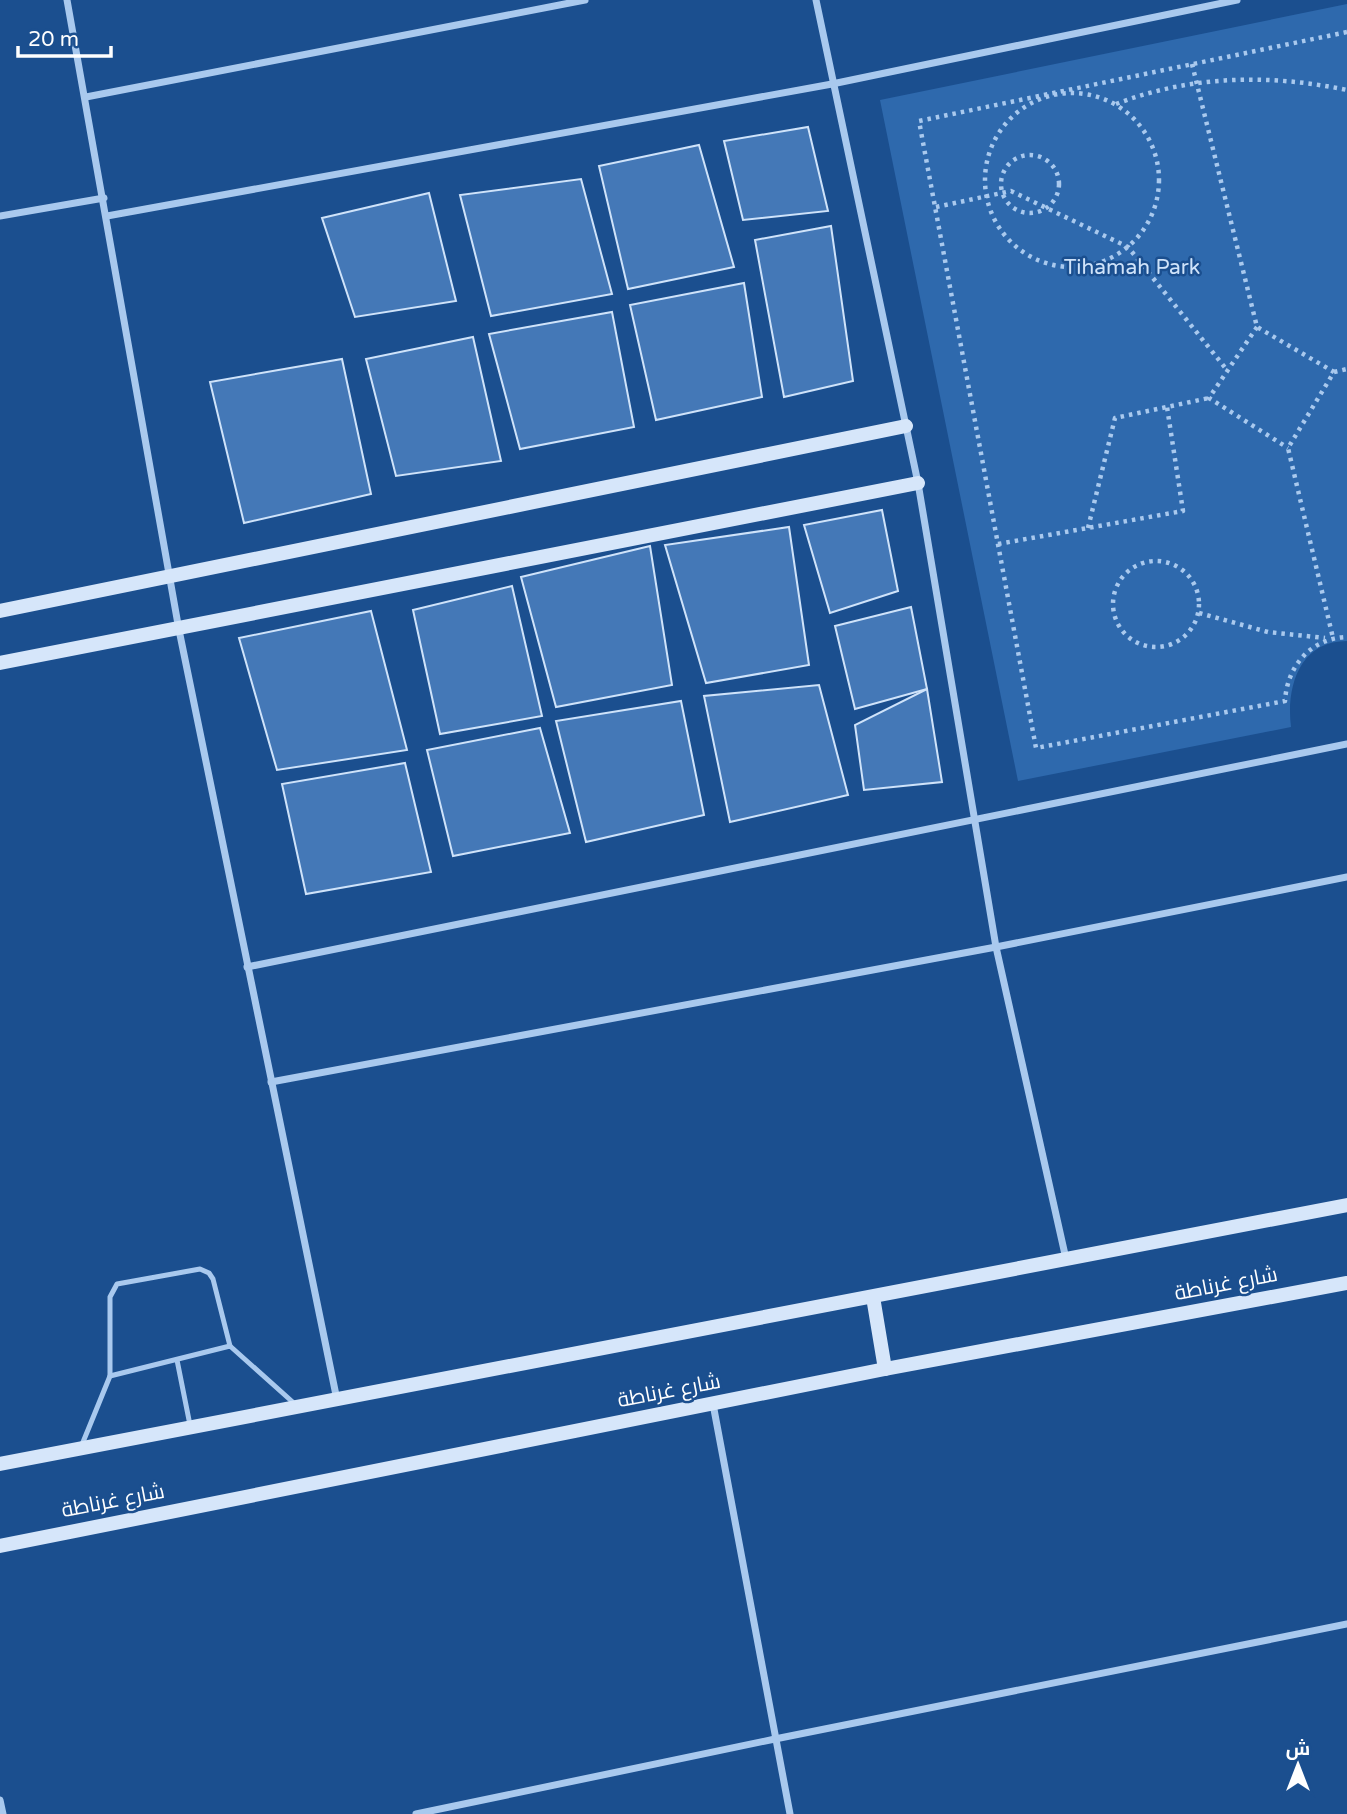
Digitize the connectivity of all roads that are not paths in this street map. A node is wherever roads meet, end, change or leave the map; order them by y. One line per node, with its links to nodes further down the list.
1 (68, 0): 6 (street)
2 (585, 0): 6 (street)
3 (816, 0): 5 (street)
4 (1237, 0): 5 (street)
5 (832, 84): 9 (street); 10 (street)
6 (86, 97): 7 (street)
7 (104, 198): 8 (street); 9 (street)
8 (0, 216)
9 (107, 216): 12 (street)
10 (906, 426): 11 (street); 12 (street)
11 (918, 483): 14 (street); 17 (street)
12 (170, 576): 13 (street); 14 (street)
13 (0, 611)
14 (179, 630): 15 (street); 20 (street)
15 (0, 663)
16 (1347, 744): 17 (street)
17 (975, 821): 19 (street); 20 (street)
18 (1347, 877): 19 (street)
19 (996, 947): 21 (street); 23 (street)
20 (247, 967): 21 (street)
21 (271, 1082): 30 (street)
22 (1347, 1205): 23 (street)
23 (1066, 1259): 25 (street)
24 (1347, 1283): 28 (street, شارع غرناطة)
25 (873, 1297): 28 (street); 30 (street)
26 (230, 1346): 27 (lane); 29 (lane); 32 (lane)
27 (177, 1360): 29 (lane); 33 (lane)
28 (885, 1369): 31 (street, شارع غرناطة)
29 (110, 1376): 34 (lane)
30 (337, 1400): 32 (street)
31 (713, 1404): 36 (street, شارع غرناطة); 38 (street)
32 (298, 1407): 33 (street)
33 (190, 1427): 34 (street)
34 (81, 1449): 35 (street)
35 (0, 1464)
36 (0, 1546)
37 (1347, 1624): 38 (street)
38 (775, 1739): 41 (street); 42 (street)
39 (0, 1800): 40 (street)
40 (3, 1814)
41 (416, 1814)
42 (790, 1814)

